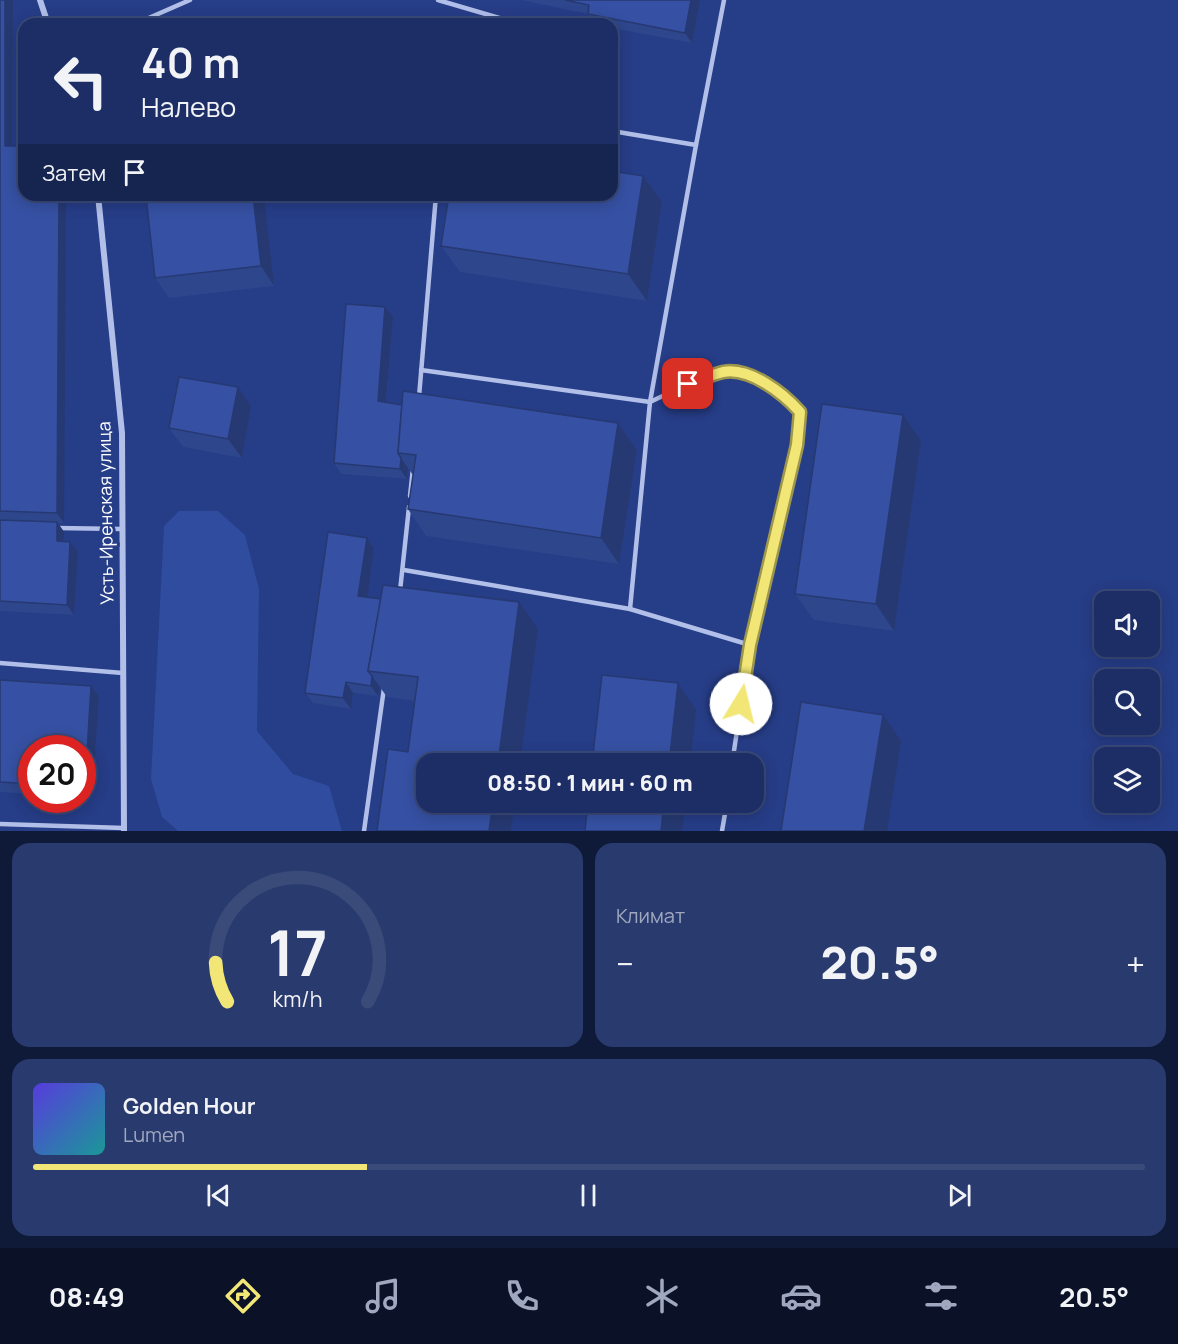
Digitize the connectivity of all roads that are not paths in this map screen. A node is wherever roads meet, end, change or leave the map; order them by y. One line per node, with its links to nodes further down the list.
1 (40, 0): 5 (street)
2 (190, 0): 6 (lane)
3 (438, 0): 7 (lane)
4 (724, 0): 9 (lane)
5 (46, 18)
6 (149, 18)
7 (500, 18)
8 (618, 132): 9 (lane)
9 (696, 145): 13 (lane)
10 (99, 201): 17 (street, Усть-Иренская улица)
11 (435, 201): 12 (lane)
12 (421, 370): 13 (lane); 14 (lane)
13 (650, 402): 20 (lane); 21 (lane)
14 (418, 405)
15 (413, 464): 18 (lane)
16 (45, 527): 17 (lane)
17 (122, 529): 23 (street, Усть-Иренская улица)
18 (404, 570): 19 (lane); 20 (lane)
19 (400, 594)
20 (630, 609): 21 (lane)
21 (750, 645): 25 (lane)
22 (0, 663): 23 (lane)
23 (123, 673): 28 (street, Усть-Иренская улица)
24 (386, 676): 29 (lane)
25 (734, 753)
26 (725, 813): 30 (lane)
27 (0, 824): 28 (lane)
28 (124, 830)
29 (364, 831)
30 (722, 831)

